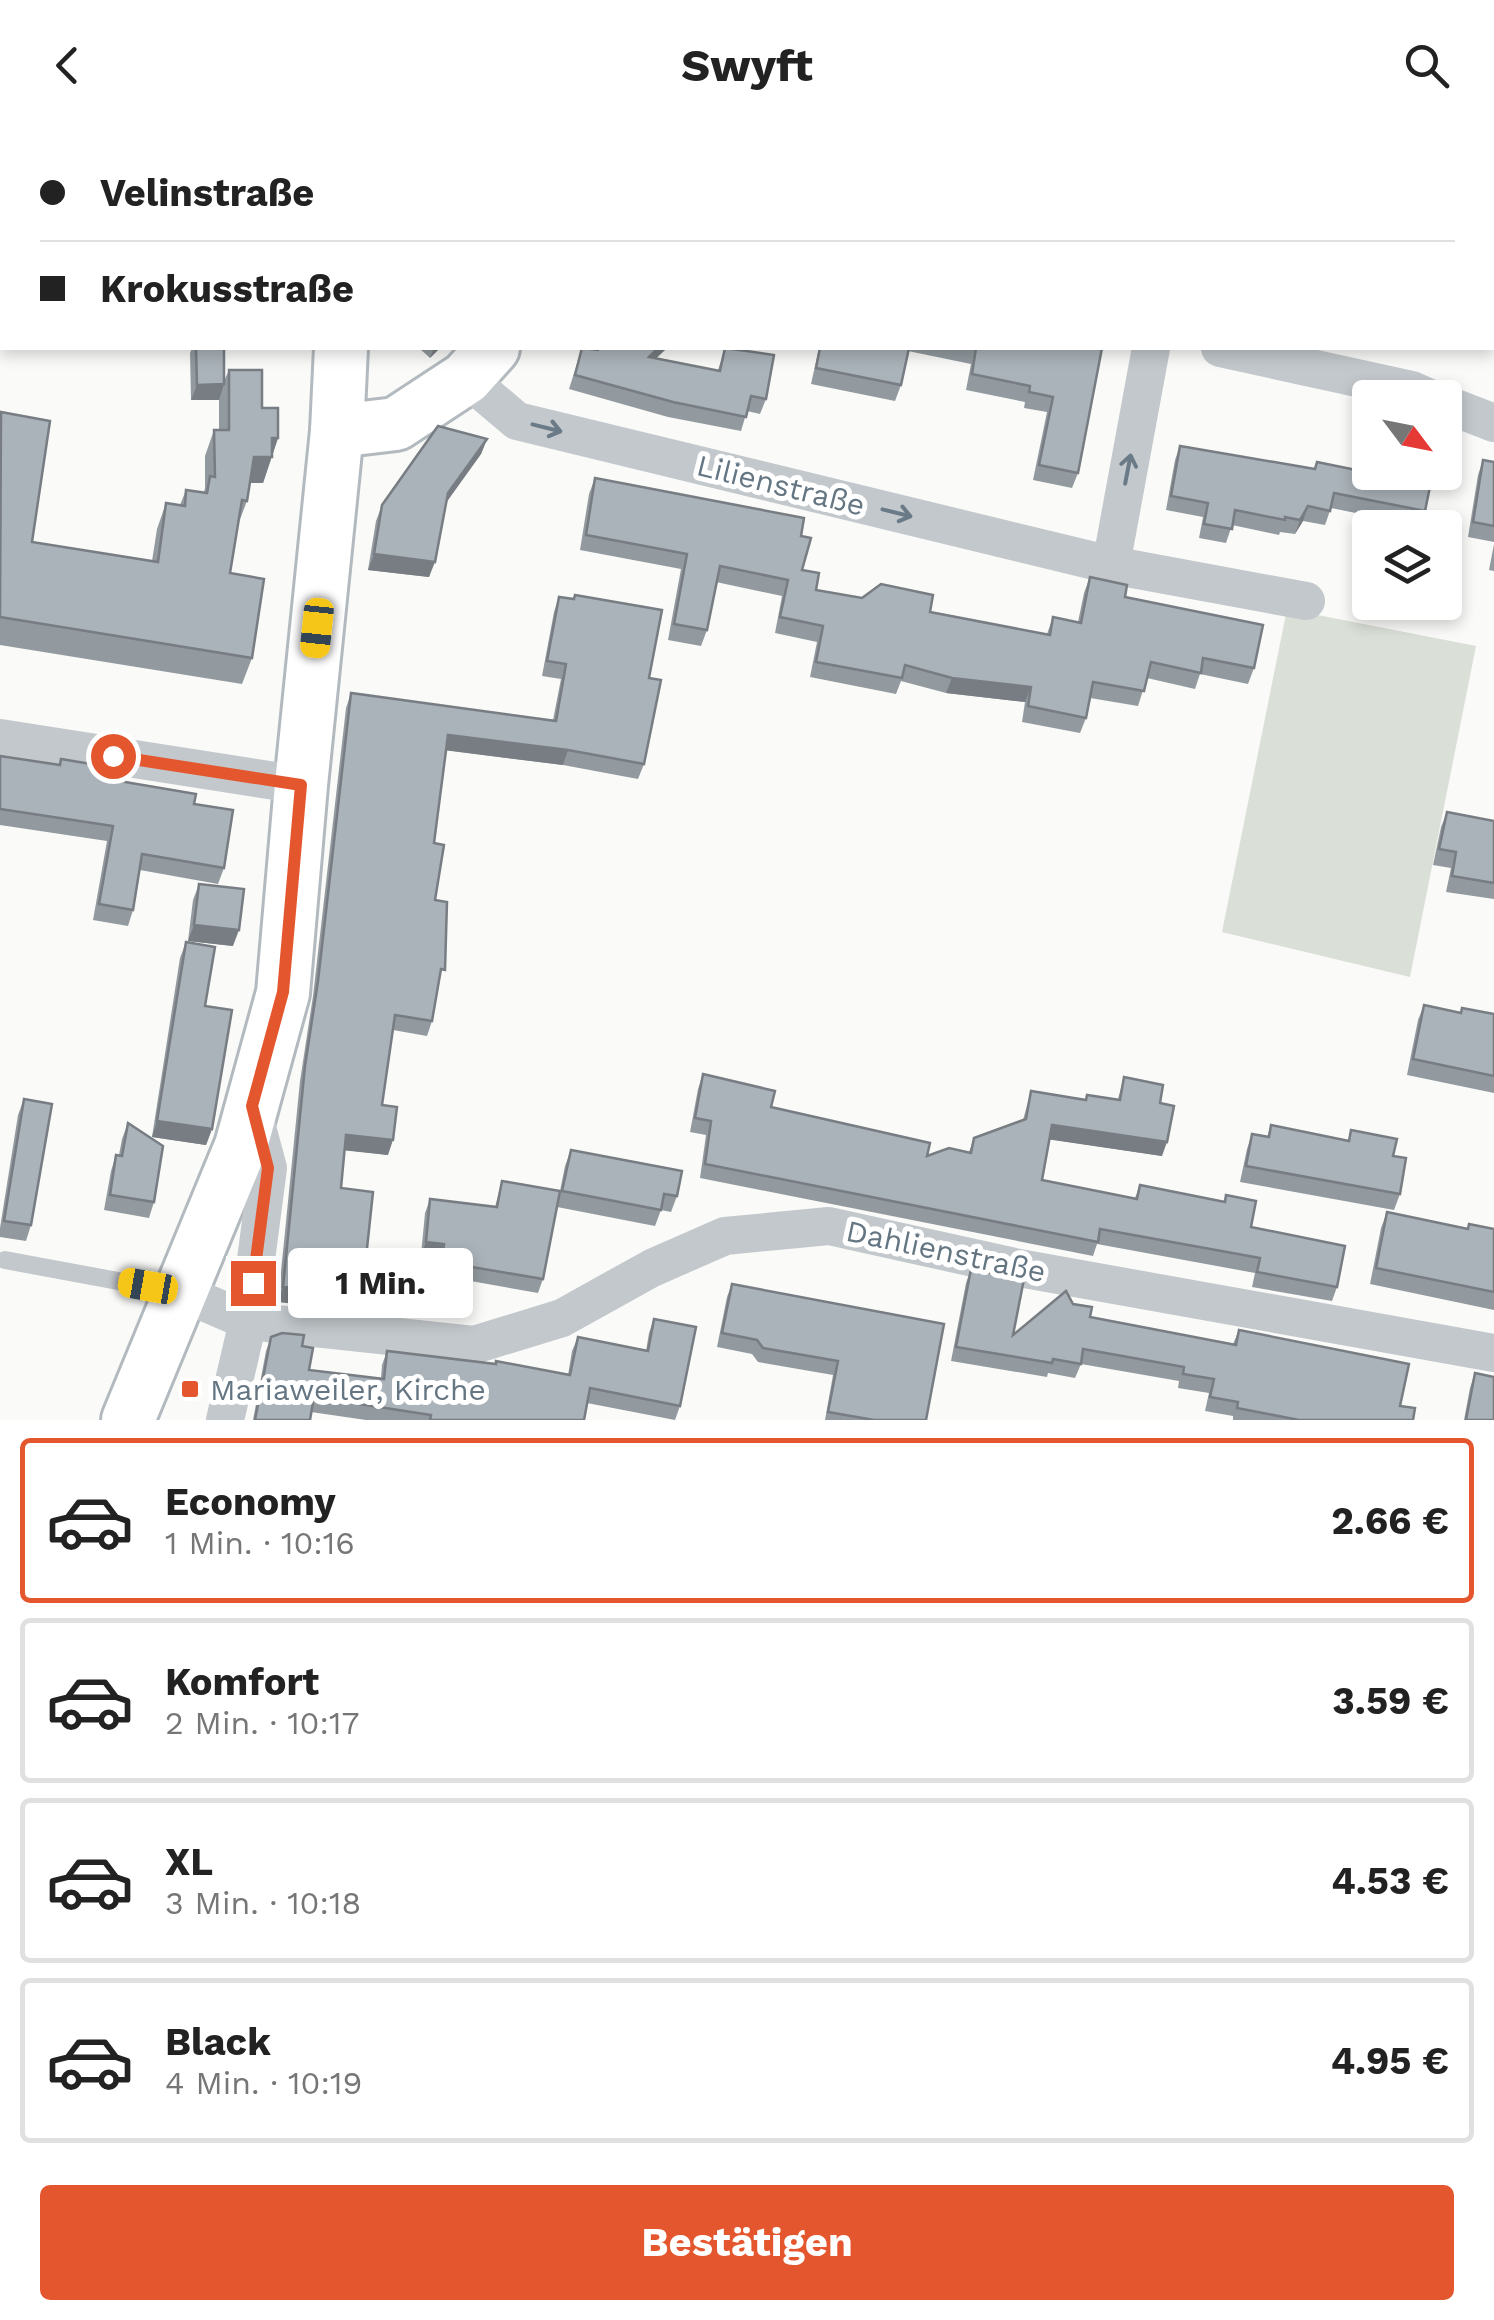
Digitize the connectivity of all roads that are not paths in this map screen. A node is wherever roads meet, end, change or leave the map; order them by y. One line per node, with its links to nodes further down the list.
1 (341, 350): 8 (street)
2 (1151, 350): 9 (street, one-way to 2)
3 (1229, 350): 5 (street)
4 (479, 363): 8 (street); 9 (street, Lilienstraße, one-way to 9)
5 (1366, 380)
6 (1462, 411): 7 (street)
7 (1494, 423)
8 (338, 431): 12 (street)
9 (1110, 565): 10 (street, Lilienstraße)
10 (1306, 601)
11 (0, 738): 12 (street)
12 (301, 785): 13 (street)
13 (252, 1106): 15 (street); 16 (street)
14 (5, 1260): 15 (lane)
15 (183, 1293): 16 (street, Dahlienstraße); 18 (street)
16 (248, 1321): 17 (street, Dahlienstraße); 19 (street)
17 (1494, 1353)
18 (128, 1420)
19 (224, 1420)

